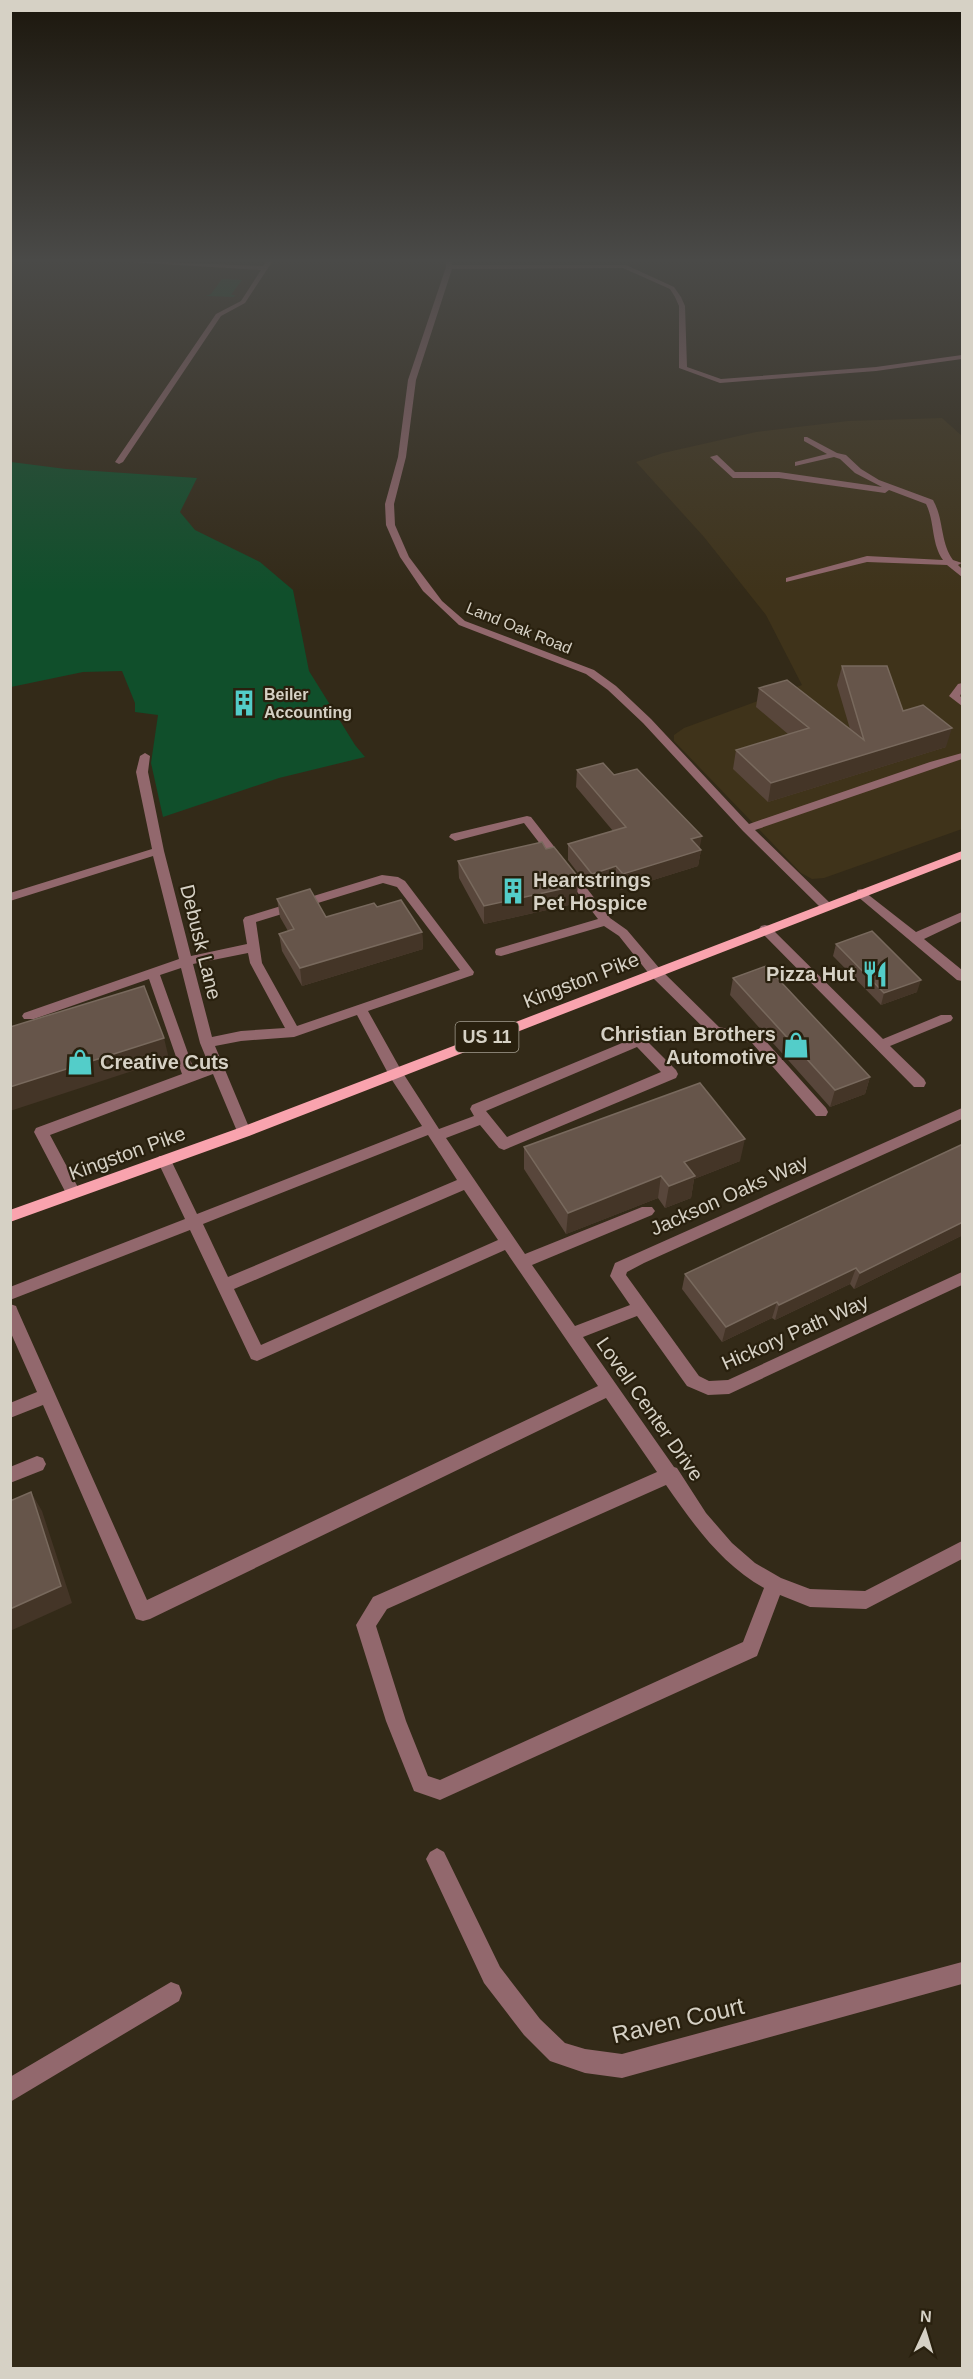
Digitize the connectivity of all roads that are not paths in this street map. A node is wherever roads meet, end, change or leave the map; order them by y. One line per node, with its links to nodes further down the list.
1 (181, 370): 8 (street)
2 (415, 370): 19 (street, Land Oak Road)
3 (689, 370): 4 (street)
4 (863, 370)
5 (807, 439): 6 (street)
6 (834, 454): 9 (street); 10 (street)
7 (714, 457): 10 (street)
8 (119, 462)
9 (798, 464)
10 (906, 492): 12 (street)
11 (963, 562): 12 (street)
12 (949, 564): 13 (street); 14 (street)
13 (963, 574)
14 (789, 580)
15 (963, 686): 16 (street)
16 (963, 703)
17 (145, 756): 21 (street, Debusk Lane)
18 (963, 756): 19 (street)
19 (747, 829): 25 (street, Land Oak Road)
20 (455, 837): 27 (street)
21 (158, 851): 24 (street); 32 (street, Debusk Lane)
22 (963, 855): 23 (main road, Kingston Pike / US 11)
23 (861, 893): 25 (main road, Kingston Pike / US 11); 29 (street)
24 (10, 897)
25 (826, 906): 28 (main road, Kingston Pike / US 11)
26 (963, 916): 29 (street)
27 (606, 921): 31 (street); 33 (street)
28 (765, 929): 33 (main road, Kingston Pike / US 11); 41 (street)
29 (915, 938): 35 (street)
30 (254, 946): 32 (street); 36 (street); 39 (street)
31 (501, 952)
32 (185, 962): 34 (street); 40 (street, Debusk Lane)
33 (655, 972): 43 (main road, Kingston Pike / US 11); 46 (street)
34 (153, 973): 37 (street); 44 (street)
35 (963, 977)
36 (361, 1010): 39 (street); 43 (street, Lovell Center Drive)
37 (29, 1016)
38 (946, 1018): 41 (street)
39 (294, 1032): 40 (street)
40 (207, 1043): 42 (street, Debusk Lane)
41 (880, 1044): 45 (street)
42 (216, 1067): 44 (street); 49 (street, Debusk Lane)
43 (395, 1072): 49 (main road, Kingston Pike / US 11); 50 (street, Lovell Center Drive)
44 (190, 1077): 53 (street)
45 (919, 1083)
46 (820, 1112)
47 (963, 1113): 62 (street, Jackson Oaks Way)
48 (483, 1118): 48 (street); 50 (street)
49 (244, 1132): 51 (main road, Kingston Pike / US 11)
50 (434, 1132): 52 (street, Lovell Center Drive); 56 (street)
51 (164, 1160): 53 (main road, Kingston Pike / US 11); 56 (street)
52 (467, 1182): 57 (street, Lovell Center Drive); 60 (street)
53 (73, 1193): 55 (main road, Kingston Pike / US 11)
54 (647, 1211): 58 (street)
55 (10, 1216)
56 (192, 1222): 60 (street); 61 (street)
57 (508, 1242): 58 (street, Lovell Center Drive); 60 (street)
58 (522, 1262): 64 (street, Lovell Center Drive)
59 (963, 1278): 62 (street, Hickory Path Way)
60 (224, 1286)
61 (10, 1294)
62 (640, 1308): 64 (street)
63 (10, 1311): 66 (street)
64 (573, 1335): 65 (street, Lovell Center Drive)
65 (610, 1388): 66 (street); 70 (street, Lovell Center Drive)
66 (48, 1395): 67 (street)
67 (10, 1410)
68 (37, 1464): 69 (street)
69 (10, 1474)
70 (670, 1474): 72 (street, Lovell Center Drive); 72 (street)
71 (963, 1550): 72 (street, Lovell Center Drive)
72 (776, 1584)
73 (437, 1859): 74 (street, Raven Court)
74 (963, 1972)
75 (171, 1993): 76 (street)
76 (10, 2091)

